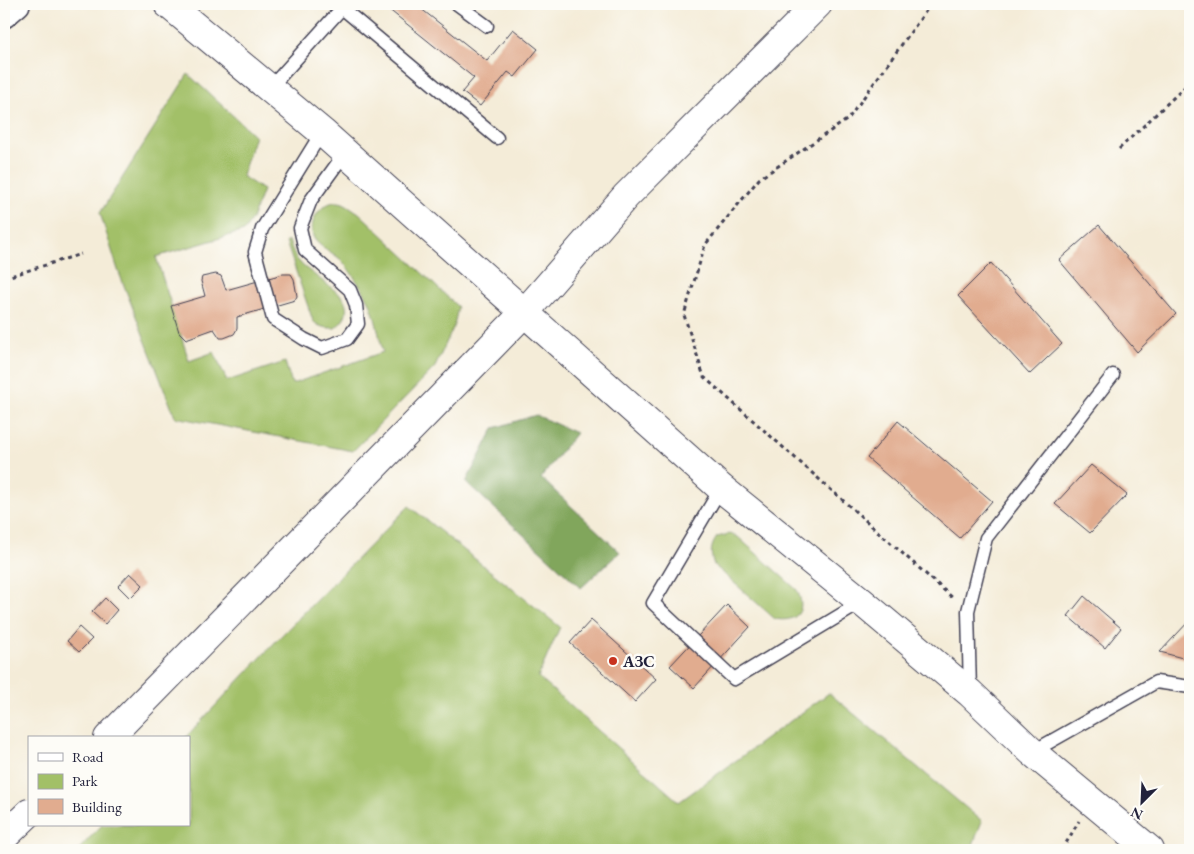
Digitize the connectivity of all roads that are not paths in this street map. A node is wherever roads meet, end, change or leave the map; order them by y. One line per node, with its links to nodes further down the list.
1 (17, 4): 6 (street)
2 (168, 4): 8 (main road)
3 (457, 4): 7 (lane)
4 (818, 4): 12 (main road)
5 (344, 6): 8 (lane); 10 (lane)
6 (4, 15)
7 (487, 26)
8 (269, 89): 9 (main road)
9 (322, 132): 11 (main road); 11 (lane)
10 (497, 138)
11 (345, 153): 12 (main road)
12 (525, 312): 14 (main road); 18 (main road)
13 (1113, 375): 17 (lane)
14 (721, 488): 15 (main road); 15 (lane)
15 (862, 602): 17 (main road)
16 (1190, 687): 19 (lane)
17 (970, 693): 19 (main road)
18 (110, 736)
19 (1032, 752): 22 (main road)
20 (28, 814): 21 (main road)
21 (4, 837)
22 (1150, 850)

